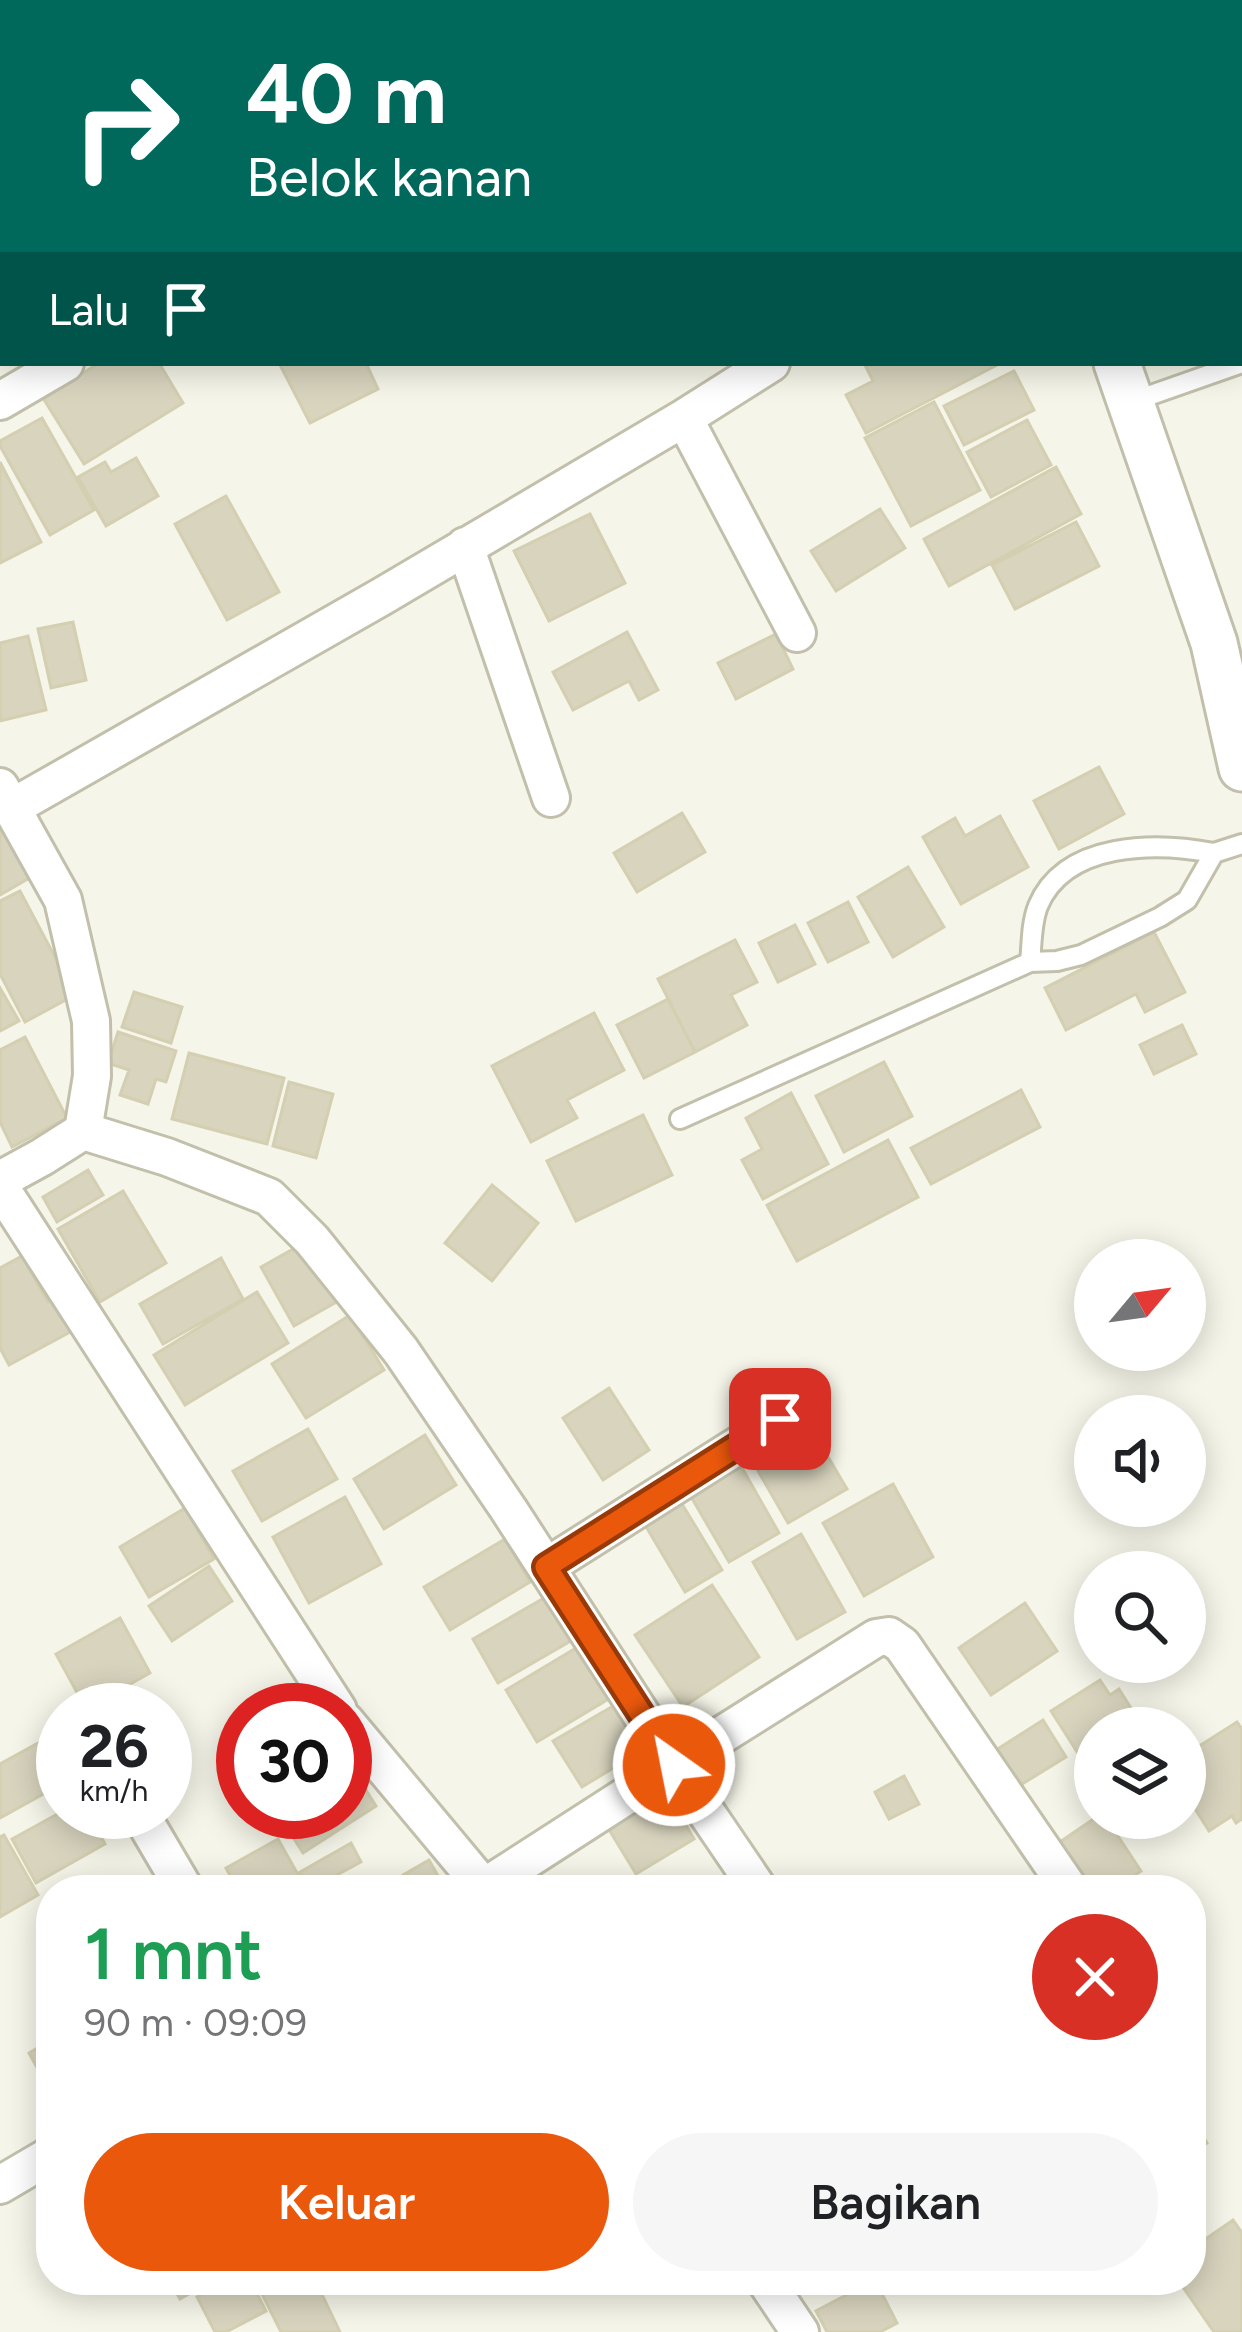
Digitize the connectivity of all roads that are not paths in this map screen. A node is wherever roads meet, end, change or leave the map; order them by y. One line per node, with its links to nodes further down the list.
1 (60, 366): 5 (street)
2 (766, 366): 6 (street)
3 (1223, 366): 4 (lane)
4 (1124, 382): 9 (street)
5 (0, 401)
6 (684, 418): 7 (street); 8 (street)
7 (465, 546): 10 (street); 11 (street)
8 (797, 633)
9 (1242, 768)
10 (6, 797): 16 (street)
11 (551, 798)
12 (1242, 844): 13 (lane)
13 (1214, 853): 14 (lane); 14 (lane)
14 (1030, 962): 15 (lane)
15 (680, 1119)
16 (83, 1131): 17 (street); 19 (street)
17 (0, 1183): 20 (street)
18 (780, 1419): 19 (street)
19 (546, 1567): 22 (street)
20 (321, 1683)
21 (372, 1754): 25 (street)
22 (674, 1765): 26 (street); 27 (street); 28 (street)
23 (155, 1839): 24 (street)
24 (176, 1875)
25 (472, 1875)
26 (505, 1875)
27 (749, 1875)
28 (1060, 1875)
29 (36, 2165): 30 (street)
30 (0, 2185)
31 (774, 2295): 32 (street)
32 (800, 2332)

